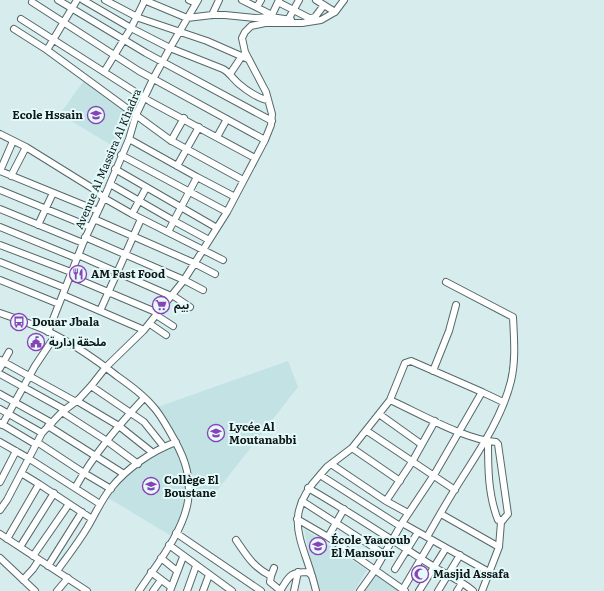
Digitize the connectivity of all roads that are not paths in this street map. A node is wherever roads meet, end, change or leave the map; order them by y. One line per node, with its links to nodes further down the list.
1 (58, 0): 18 (street)
2 (77, 0): 18 (street)
3 (83, 0): 29 (street)
4 (105, 0): 22 (street)
5 (145, 0): 22 (street); 24 (street)
6 (189, 0): 15 (street)
7 (219, 0): 21 (street)
8 (242, 0): 17 (street)
9 (261, 0): 17 (street)
10 (299, 0): 19 (street)
11 (316, 0): 16 (street)
12 (344, 0): 20 (street)
13 (278, 1): 19 (street); 23 (street)
14 (32, 2): 28 (street)
15 (197, 2): 24 (street, Avenue Al Massira Al Khadra)
16 (324, 5): 20 (street); 26 (street)
17 (257, 7): 23 (street)
18 (73, 8): 28 (street); 33 (street)
19 (293, 9): 26 (street); 27 (street)
20 (335, 12): 37 (street)
21 (212, 15): 23 (street); 24 (street)
22 (137, 16): 29 (street); 31 (street)
23 (272, 16): 27 (street)
24 (188, 18): 31 (street, Avenue Al Massira Al Khadra)
25 (21, 19): 32 (street)
26 (311, 19): 27 (street)
27 (288, 20)
28 (63, 23): 32 (street); 36 (street)
29 (131, 28): 33 (street); 34 (street)
30 (14, 29): 35 (street)
31 (180, 32): 34 (street, Avenue Al Massira Al Khadra); 37 (street)
32 (53, 39): 35 (street); 39 (street)
33 (124, 40): 36 (street); 38 (street)
34 (170, 48): 38 (street, Avenue Al Massira Al Khadra); 40 (street)
35 (47, 50): 44 (street)
36 (114, 56): 39 (street); 41 (street)
37 (245, 57): 40 (street); 43 (street)
38 (162, 62): 41 (street, Avenue Al Massira Al Khadra); 47 (street)
39 (104, 72): 42 (street)
40 (230, 74): 43 (street)
41 (153, 79): 42 (street, Avenue Al Massira Al Khadra); 46 (street)
42 (145, 98): 44 (street, Avenue Al Massira Al Khadra); 45 (street)
43 (268, 100): 47 (street)
44 (136, 115): 51 (street, Avenue Al Massira Al Khadra); 52 (street)
45 (184, 118): 48 (street); 52 (street)
46 (227, 119): 50 (street); 53 (street)
47 (272, 121): 53 (street)
48 (199, 127): 50 (street); 56 (street)
49 (0, 134): 54 (street)
50 (217, 137): 58 (street)
51 (129, 139): 57 (street, Avenue Al Massira Al Khadra); 59 (street)
52 (171, 140): 56 (street)
53 (264, 140): 58 (street)
54 (13, 141): 55 (street); 61 (street)
55 (26, 147): 62 (street); 71 (street)
56 (186, 150): 59 (street); 64 (street)
57 (122, 155): 60 (street, Avenue Al Massira Al Khadra); 68 (street)
58 (255, 158): 64 (street)
59 (177, 166): 63 (street)
60 (115, 169): 65 (street, Avenue Al Massira Al Khadra); 66 (street)
61 (0, 171): 62 (street)
62 (11, 176): 69 (street)
63 (197, 177): 68 (street); 70 (street)
64 (243, 180): 70 (street)
65 (110, 184): 71 (street, Avenue Al Massira Al Khadra); 72 (street)
66 (146, 188): 72 (street); 73 (street)
67 (0, 190): 74 (street)
68 (189, 192): 73 (street); 77 (street)
69 (53, 193): 74 (street); 76 (street)
70 (235, 197): 77 (street)
71 (104, 198): 76 (street, Avenue Al Massira Al Khadra); 78 (street)
72 (139, 202): 78 (street); 81 (street)
73 (181, 207): 81 (street); 85 (street)
74 (45, 208): 82 (street); 84 (street)
75 (0, 209): 82 (street)
76 (98, 211): 79 (street, Avenue Al Massira Al Khadra)
77 (227, 212): 85 (street)
78 (132, 214): 80 (street)
79 (94, 219): 84 (street, Avenue Al Massira Al Khadra); 87 (street)
80 (141, 219): 86 (street); 87 (street)
81 (174, 221): 86 (street); 89 (street)
82 (38, 225): 88 (street)
83 (0, 227): 93 (street)
84 (90, 227): 88 (street, Avenue Al Massira Al Khadra)
85 (217, 228): 89 (street)
86 (168, 232): 91 (street)
87 (133, 237): 92 (street); 96 (street)
88 (84, 240): 92 (street); 93 (street, Avenue Al Massira Al Khadra)
89 (209, 240): 91 (street)
90 (0, 245): 98 (street)
91 (203, 250): 94 (street); 96 (street)
92 (125, 254): 97 (street); 101 (street)
93 (77, 257): 97 (street); 98 (street, Avenue Al Massira Al Khadra)
94 (223, 260)
95 (0, 262): 104 (street)
96 (194, 263): 99 (street); 101 (street)
97 (118, 272): 105 (street); 106 (street)
98 (70, 274): 104 (street, Avenue Al Massira Al Khadra); 105 (street)
99 (215, 274)
100 (0, 280): 107 (street)
101 (184, 280): 103 (street); 106 (street)
102 (446, 282): 133 (street)
103 (203, 290)
104 (64, 292): 107 (street, Avenue Al Massira Al Khadra); 110 (street)
105 (109, 292): 110 (street); 112 (street)
106 (172, 295): 109 (street); 112 (street)
107 (59, 304): 116 (street, Avenue Al Massira Al Khadra)
108 (456, 305): 123 (street)
109 (190, 307)
110 (100, 310): 115 (street)
111 (0, 313): 116 (street)
112 (157, 314): 113 (street); 114 (street)
113 (150, 324): 115 (street); 117 (street)
114 (173, 326)
115 (144, 330): 121 (street)
116 (48, 332): 118 (street)
117 (166, 335)
118 (55, 336): 121 (street); 125 (street)
119 (9, 352): 120 (street)
120 (2, 361): 122 (street); 125 (street)
121 (106, 367): 126 (street); 130 (street)
122 (0, 368)
123 (433, 371): 128 (street); 131 (street)
124 (0, 374): 127 (street)
125 (30, 376): 127 (street); 132 (street)
126 (91, 386): 132 (street); 137 (street)
127 (23, 388): 134 (street); 136 (street)
128 (482, 392): 133 (street); 145 (street)
129 (0, 394): 134 (street)
130 (144, 398): 137 (street); 149 (street)
131 (390, 400): 139 (street); 140 (street)
132 (76, 401): 136 (street); 143 (street)
133 (503, 402): 148 (street)
134 (15, 403): 138 (street); 142 (street)
135 (0, 409): 138 (street)
136 (64, 411): 142 (street); 147 (street)
137 (131, 412): 143 (street); 153 (street)
138 (8, 414): 141 (street); 146 (street)
139 (379, 414): 144 (street); 152 (street)
140 (435, 421): 145 (street); 152 (street)
141 (1, 424): 151 (street)
142 (50, 425): 146 (street); 157 (street)
143 (118, 426): 147 (street); 156 (street)
144 (367, 431): 154 (street); 159 (street)
145 (459, 432): 148 (street); 165 (street)
146 (42, 433): 151 (street)
147 (107, 441): 157 (street); 160 (street)
148 (487, 441): 173 (street); 188 (street); 188 (street)
149 (176, 442): 153 (street); 192 (street)
150 (0, 443): 155 (street)
151 (36, 443): 158 (street); 163 (street)
152 (421, 444): 159 (street)
153 (164, 446): 156 (street)
154 (352, 448): 161 (street); 167 (street)
155 (16, 451): 158 (street); 168 (street)
156 (153, 454): 160 (street)
157 (95, 456): 163 (street); 164 (street)
158 (28, 458): 162 (street); 170 (street)
159 (412, 462): 165 (street); 167 (street)
160 (138, 464): 164 (street)
161 (331, 464): 166 (street); 178 (street)
162 (21, 473): 169 (street); 176 (street)
163 (84, 473): 170 (street); 172 (street)
164 (124, 474): 172 (street)
165 (434, 475): 173 (street); 184 (street)
166 (320, 476): 171 (street); 190 (street)
167 (400, 481): 178 (street)
168 (0, 482)
169 (40, 484): 174 (street); 195 (street)
170 (75, 488): 180 (street)
171 (308, 488): 177 (street); 181 (street)
172 (110, 489): 180 (street)
173 (455, 490): 185 (street)
174 (54, 493): 179 (street); 200 (street)
175 (0, 497): 176 (street)
176 (7, 500): 182 (street)
177 (302, 501): 187 (street); 189 (street)
178 (386, 501): 184 (street)
179 (69, 504): 183 (street); 208 (street)
180 (100, 504): 186 (street)
181 (344, 509): 189 (street); 198 (street)
182 (0, 510)
183 (82, 512): 186 (street); 211 (street)
184 (408, 513): 190 (street)
185 (441, 514): 196 (street); 201 (street)
186 (92, 519): 217 (street)
187 (297, 519): 194 (street); 228 (street)
188 (503, 520): 201 (street)
189 (336, 523): 194 (street); 204 (street)
190 (401, 525): 191 (street); 198 (street)
191 (418, 532): 196 (street); 203 (street)
192 (176, 533): 199 (street); 241 (street)
193 (0, 534): 195 (street)
194 (328, 537): 216 (street)
195 (7, 539): 200 (street)
196 (430, 539): 202 (street); 210 (street)
197 (236, 540): 223 (street)
198 (392, 540): 203 (street); 204 (street)
199 (169, 546): 206 (street); 209 (street)
200 (20, 547): 208 (street)
201 (499, 547): 221 (street)
202 (446, 548): 205 (street); 213 (street)
203 (408, 550): 210 (street); 215 (street)
204 (384, 554): 216 (street)
205 (460, 556): 221 (street); 224 (street)
206 (183, 557): 212 (street); 218 (street)
207 (0, 558): 226 (street)
208 (36, 558): 211 (street); 226 (street)
209 (161, 558): 218 (street); 219 (street)
210 (421, 559): 213 (street); 234 (street)
211 (48, 566): 217 (street)
212 (196, 566): 222 (street); 238 (street)
213 (434, 567): 224 (street); 246 (street)
214 (274, 568): 223 (street)
215 (395, 569)
216 (375, 570): 234 (street); 245 (street)
217 (57, 571): 225 (street)
218 (177, 571): 231 (street)
219 (151, 572): 227 (street); 233 (street)
220 (298, 572): 228 (street); 242 (street); 243 (street)
221 (489, 572): 250 (street)
222 (209, 575): 230 (street); 239 (street)
223 (270, 576): 242 (street)
224 (448, 576): 229 (street); 247 (street)
225 (68, 578): 232 (street); 236 (street)
226 (23, 580): 235 (street)
227 (161, 580): 231 (street); 237 (street)
228 (314, 580): 244 (street)
229 (462, 583): 248 (street); 249 (street)
230 (221, 588): 240 (street)
231 (170, 589)
232 (84, 590)
233 (142, 590)
234 (404, 590)
235 (35, 591)
236 (57, 591)
237 (153, 591)
238 (187, 591)
239 (203, 591)
240 (232, 591)
241 (261, 591)
242 (280, 591)
243 (294, 591)
244 (316, 591)
245 (360, 591)
246 (419, 591)
247 (438, 591)
248 (457, 591)
249 (473, 591)
250 (482, 591)

